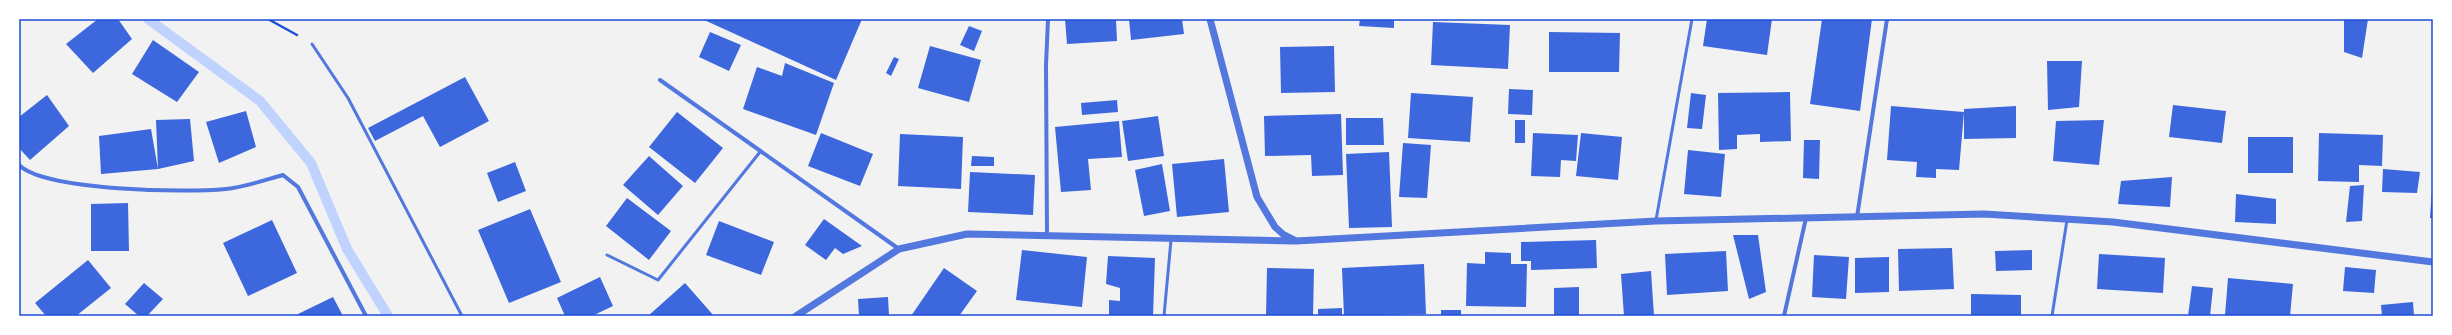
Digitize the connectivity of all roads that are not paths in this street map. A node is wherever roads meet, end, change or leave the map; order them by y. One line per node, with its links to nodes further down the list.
1 (1048, 19): 13 (street)
2 (1210, 19): 15 (street)
3 (1692, 19): 12 (lane)
4 (1887, 19): 9 (street)
5 (312, 44): 20 (lane)
6 (660, 80): 7 (street)
7 (760, 152): 16 (street); 17 (lane)
8 (19, 165): 19 (street)
9 (1857, 217): 10 (street); 11 (street)
10 (1806, 218): 12 (street); 23 (street)
11 (2067, 219): 18 (street); 24 (lane)
12 (1656, 221): 15 (street)
13 (1047, 236): 14 (street); 16 (street)
14 (1171, 240): 15 (street); 22 (lane)
15 (1296, 241)
16 (899, 249): 21 (street)
17 (607, 255)
18 (2433, 262)
19 (366, 316)
20 (462, 316)
21 (796, 316)
22 (1164, 316)
23 (1784, 316)
24 (2052, 316)

